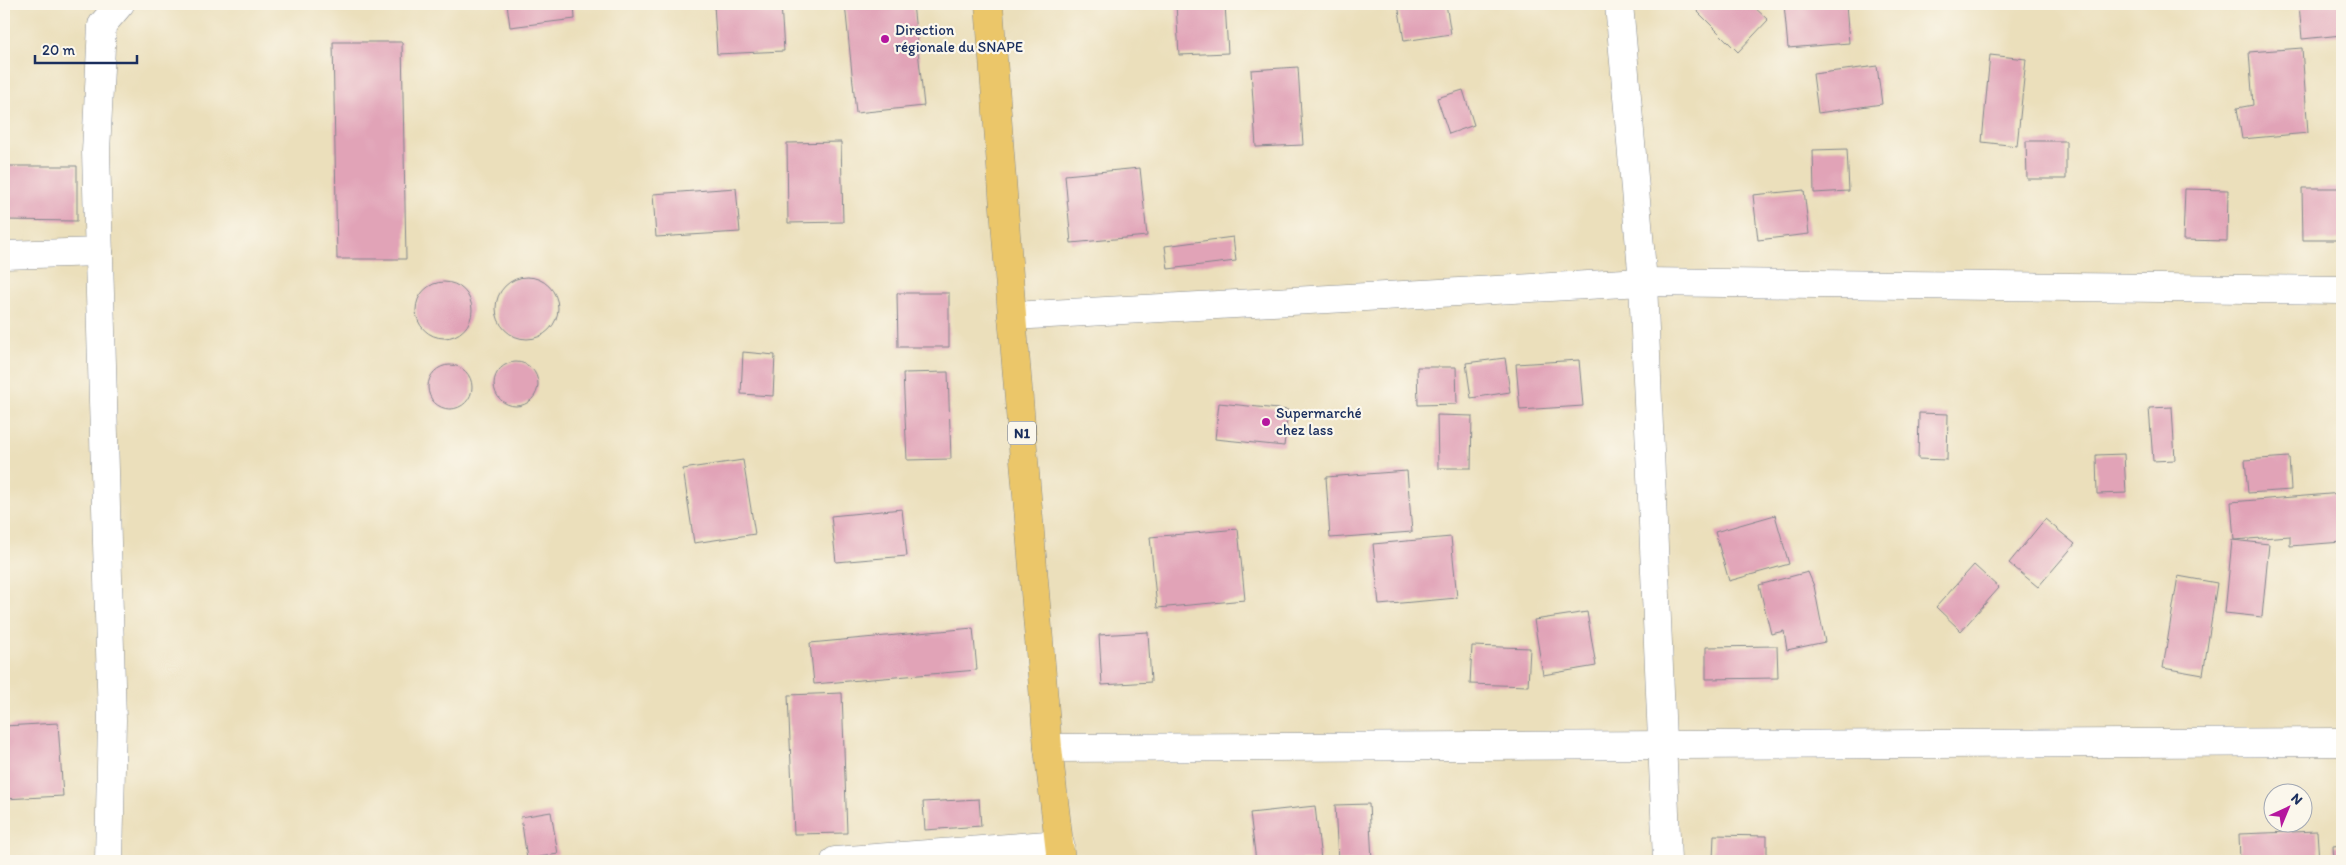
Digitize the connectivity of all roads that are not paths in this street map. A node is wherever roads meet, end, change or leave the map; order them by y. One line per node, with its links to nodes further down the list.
1 (120, 4): 4 (street)
2 (989, 4): 8 (highway, N1)
3 (1619, 4): 6 (street)
4 (99, 252): 5 (street); 13 (street)
5 (4, 256)
6 (1643, 282): 7 (street); 8 (street); 10 (street)
7 (2342, 290)
8 (1012, 316): 11 (highway, N1)
9 (2342, 742): 10 (street)
10 (1663, 746): 11 (street); 15 (street)
11 (1048, 748): 12 (highway, N1)
12 (1060, 853): 14 (street)
13 (109, 861)
14 (835, 861)
15 (1667, 861)

